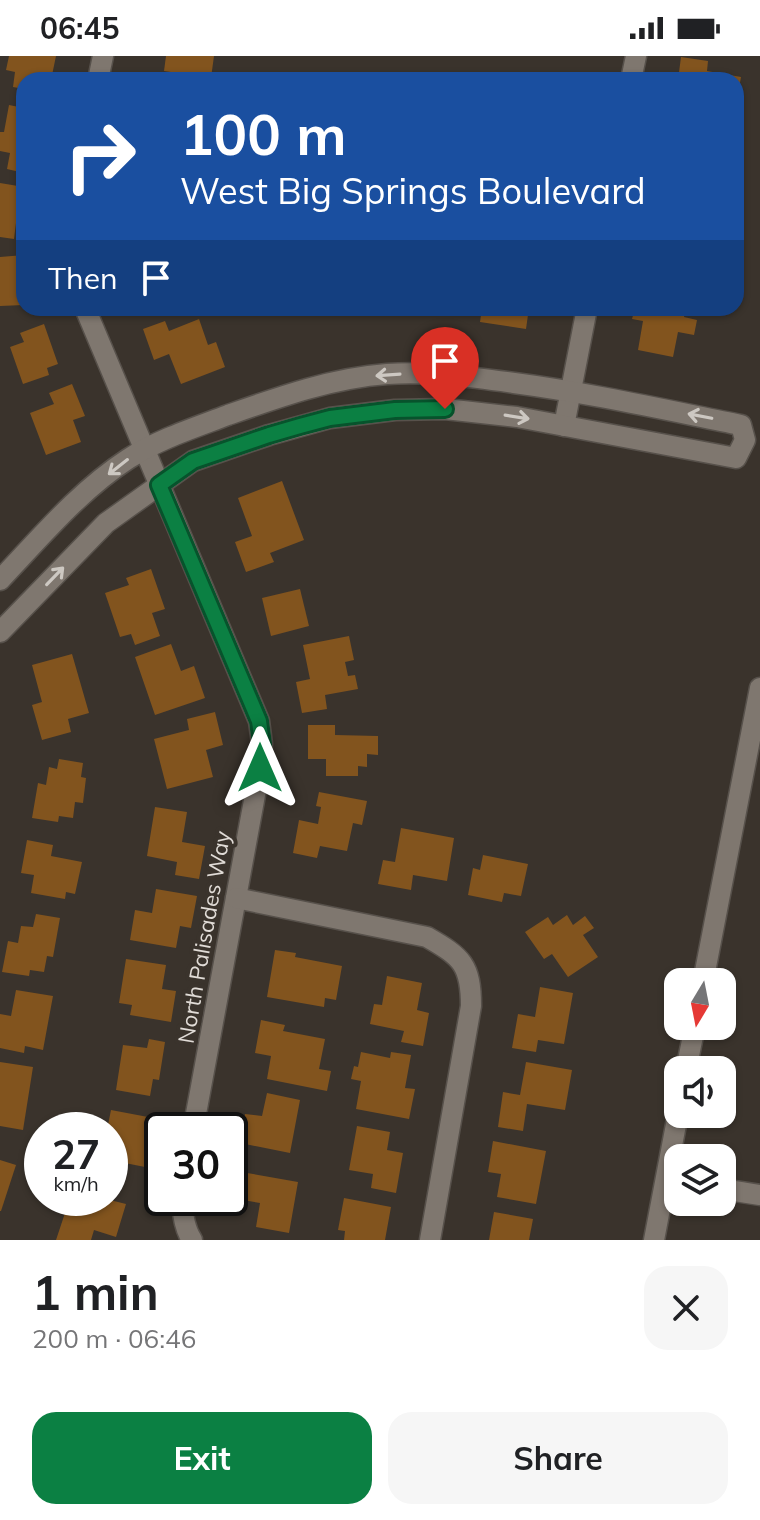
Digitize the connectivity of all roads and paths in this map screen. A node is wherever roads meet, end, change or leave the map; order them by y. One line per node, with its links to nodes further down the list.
1 (88, 316): 6 (street, North Palisades Way)
2 (585, 316): 3 (street)
3 (571, 391): 4 (street); 5 (street, one-way to 3); 6 (street, one-way to 6)
4 (564, 426): 5 (street); 7 (street, one-way to 4)
5 (753, 442)
6 (143, 450): 7 (street, North Palisades Way); 8 (street, one-way to 8)
7 (159, 485): 9 (street, one-way to 7); 11 (street, North Palisades Way)
8 (0, 580)
9 (0, 632)
10 (760, 688): 12 (street)
11 (236, 898): 13 (street, North Palisades Way); 19 (street)
12 (706, 968)
13 (196, 1112)
14 (736, 1191): 15 (street)
15 (760, 1195)
16 (664, 1207): 20 (street)
17 (184, 1216): 18 (street)
18 (191, 1239)
19 (430, 1240)
20 (654, 1240)

